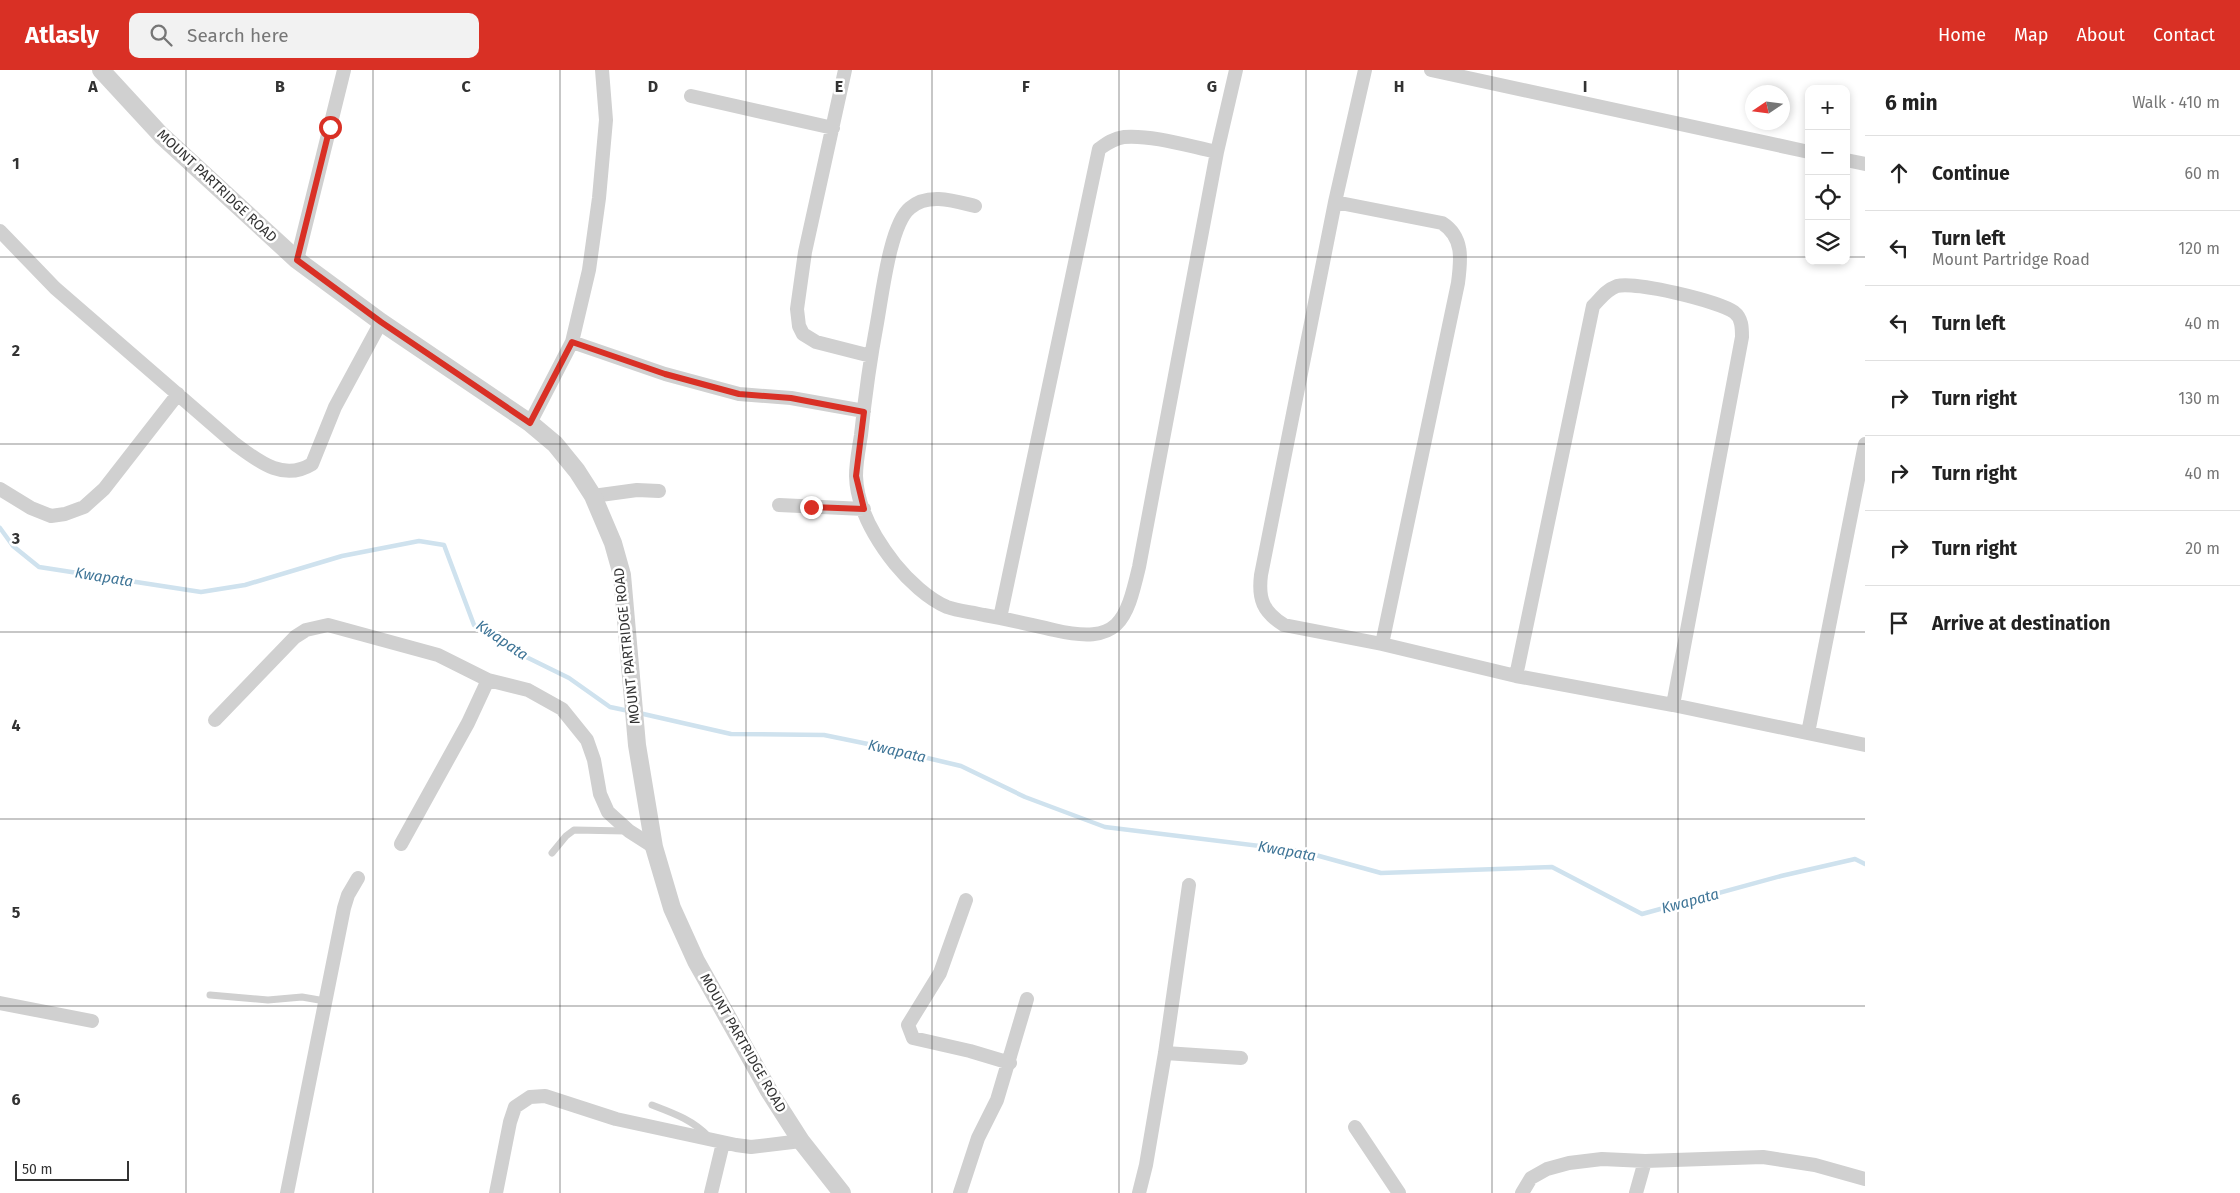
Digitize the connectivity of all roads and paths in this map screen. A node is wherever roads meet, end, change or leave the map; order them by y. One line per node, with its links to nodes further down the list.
1 (101, 70): 17 (street, MOUNT PARTRIDGE ROAD)
2 (344, 70): 17 (street)
3 (602, 70): 19 (street)
4 (845, 70): 9 (street)
5 (1236, 70): 11 (street)
6 (1366, 70): 14 (street)
7 (1431, 70): 10 (street)
8 (691, 96): 9 (street)
9 (833, 128): 20 (street)
10 (1805, 151)
11 (1218, 152): 30 (street); 30 (street)
12 (1850, 161): 13 (street)
13 (1865, 164)
14 (1335, 202): 31 (street); 31 (street)
15 (975, 206): 20 (street)
16 (0, 231): 21 (street)
17 (297, 260): 18 (street, MOUNT PARTRIDGE ROAD)
18 (381, 322): 21 (street); 23 (street, MOUNT PARTRIDGE ROAD)
19 (572, 342): 22 (street); 23 (street)
20 (871, 356): 22 (street)
21 (178, 394): 25 (street)
22 (864, 412): 29 (street)
23 (530, 423): 27 (street, MOUNT PARTRIDGE ROAD)
24 (1865, 444): 36 (street)
25 (0, 489)
26 (659, 491): 27 (street)
27 (593, 496): 40 (street, MOUNT PARTRIDGE ROAD)
28 (779, 505): 29 (street)
29 (864, 509): 30 (street)
30 (1000, 618)
31 (1382, 644): 32 (street)
32 (1516, 676): 34 (street); 34 (street)
33 (488, 680): 35 (street); 38 (street); 39 (street)
34 (1673, 705): 36 (street)
35 (215, 720)
36 (1808, 733): 37 (street)
37 (1865, 745)
38 (629, 831): 40 (street); 41 (lane)
39 (401, 844)
40 (654, 847): 56 (street, MOUNT PARTRIDGE ROAD)
41 (552, 853)
42 (358, 878): 47 (street)
43 (1189, 885): 50 (street)
44 (966, 900): 52 (street)
45 (210, 995): 47 (lane)
46 (1027, 1000): 52 (street)
47 (325, 1001): 59 (street)
48 (0, 1003): 49 (street)
49 (92, 1021)
50 (1165, 1053): 51 (street); 64 (street)
51 (1241, 1058)
52 (1010, 1063): 63 (street)
53 (652, 1105): 55 (lane)
54 (1355, 1127): 65 (street)
55 (717, 1141): 56 (street); 60 (street); 61 (street)
56 (801, 1142): 62 (street, MOUNT PARTRIDGE ROAD)
57 (1644, 1161): 58 (street); 66 (street); 67 (street)
58 (1865, 1179)
59 (287, 1193)
60 (496, 1193)
61 (711, 1193)
62 (842, 1193)
63 (960, 1193)
64 (1139, 1193)
65 (1399, 1193)
66 (1522, 1193)
67 (1636, 1193)

